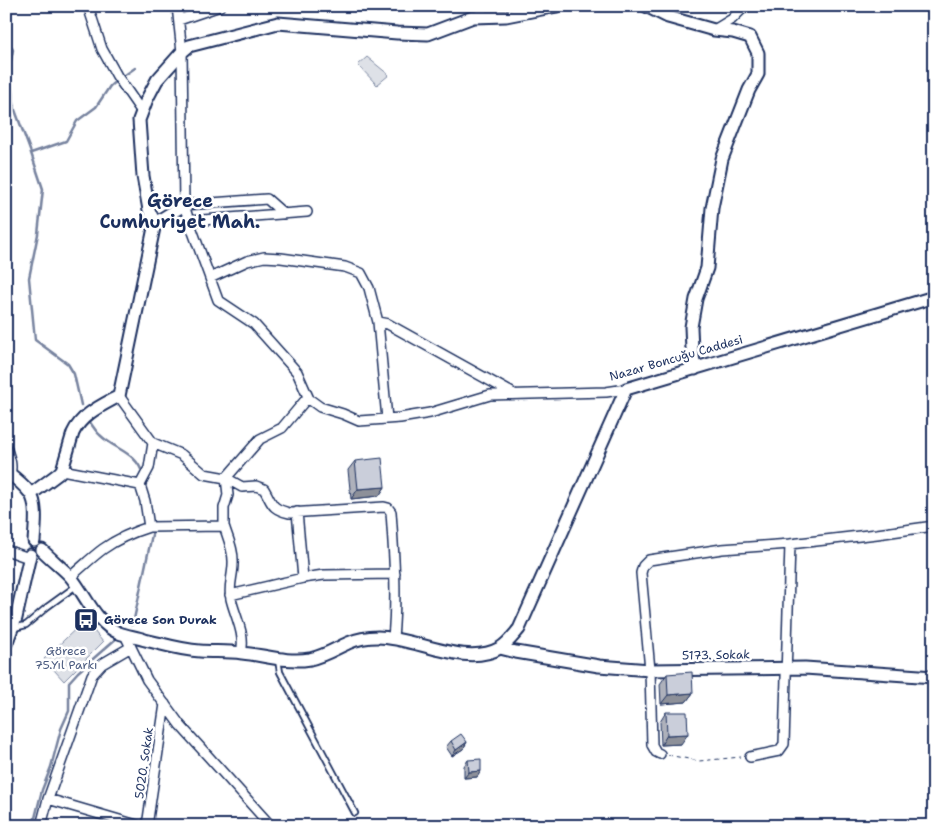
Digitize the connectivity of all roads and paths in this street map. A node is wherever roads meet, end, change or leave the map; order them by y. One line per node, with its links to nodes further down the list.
1 (88, 6): 11 (street)
2 (177, 6): 8 (street)
3 (220, 6): 8 (street)
4 (557, 6): 7 (street)
5 (646, 6): 9 (street)
6 (745, 6): 9 (street)
7 (481, 11): 10 (street)
8 (179, 20): 10 (street)
9 (714, 30): 20 (street)
10 (182, 52): 11 (street); 12 (street)
11 (142, 112): 16 (street)
12 (184, 205): 14 (street); 15 (street); 16 (street)
13 (307, 212): 14 (street)
14 (284, 214): 15 (street)
15 (189, 221): 17 (street)
16 (155, 223): 23 (street)
17 (210, 278): 19 (street); 24 (street)
18 (934, 297): 20 (street, Nazar Boncuğu Caddesi)
19 (378, 322): 22 (street); 25 (street)
20 (695, 369): 21 (street, Nazar Boncuğu Caddesi)
21 (626, 390): 22 (street, Nazar Boncuğu Caddesi); 51 (street)
22 (516, 395): 25 (street, Nazar Boncuğu Caddesi)
23 (119, 396): 26 (street); 28 (street)
24 (308, 397): 25 (street, Nazar Boncuğu Caddesi); 30 (street)
25 (387, 419)
26 (153, 443): 30 (street); 31 (street)
27 (6, 447): 29 (street)
28 (62, 470): 31 (street); 32 (street)
29 (8, 472): 32 (street)
30 (226, 478): 33 (street); 34 (street)
31 (143, 481): 36 (street)
32 (31, 494): 37 (street)
33 (297, 512): 42 (street); 43 (street)
34 (224, 526): 36 (street); 45 (street)
35 (934, 526): 38 (street)
36 (149, 527): 44 (street)
37 (34, 541): 40 (street); 41 (street)
38 (790, 544): 54 (street); 55 (street)
39 (6, 550): 41 (street)
40 (42, 550): 41 (street); 44 (street)
41 (30, 556): 46 (street)
42 (395, 574): 43 (street); 48 (street)
43 (303, 578): 45 (street)
44 (73, 582): 46 (lane); 47 (street)
45 (230, 595): 52 (street)
46 (12, 629): 49 (street)
47 (125, 635): 50 (street); 52 (street)
48 (393, 638): 51 (street); 53 (street)
49 (6, 644)
50 (131, 646): 57 (street); 60 (street)
51 (500, 648): 55 (street, 5173. Sokak)
52 (241, 653): 53 (street)
53 (278, 658): 61 (lane)
54 (787, 667): 55 (street, 5173. Sokak); 56 (street, 5173. Sokak); 59 (street)
55 (650, 670): 58 (street)
56 (934, 677)
57 (165, 704): 64 (street, 5020. Sokak); 65 (street)
58 (660, 754): 59 (path)
59 (750, 756)
60 (48, 799): 62 (street); 63 (street)
61 (355, 813)
62 (41, 826)
63 (140, 826)
64 (148, 826)
65 (271, 826)

